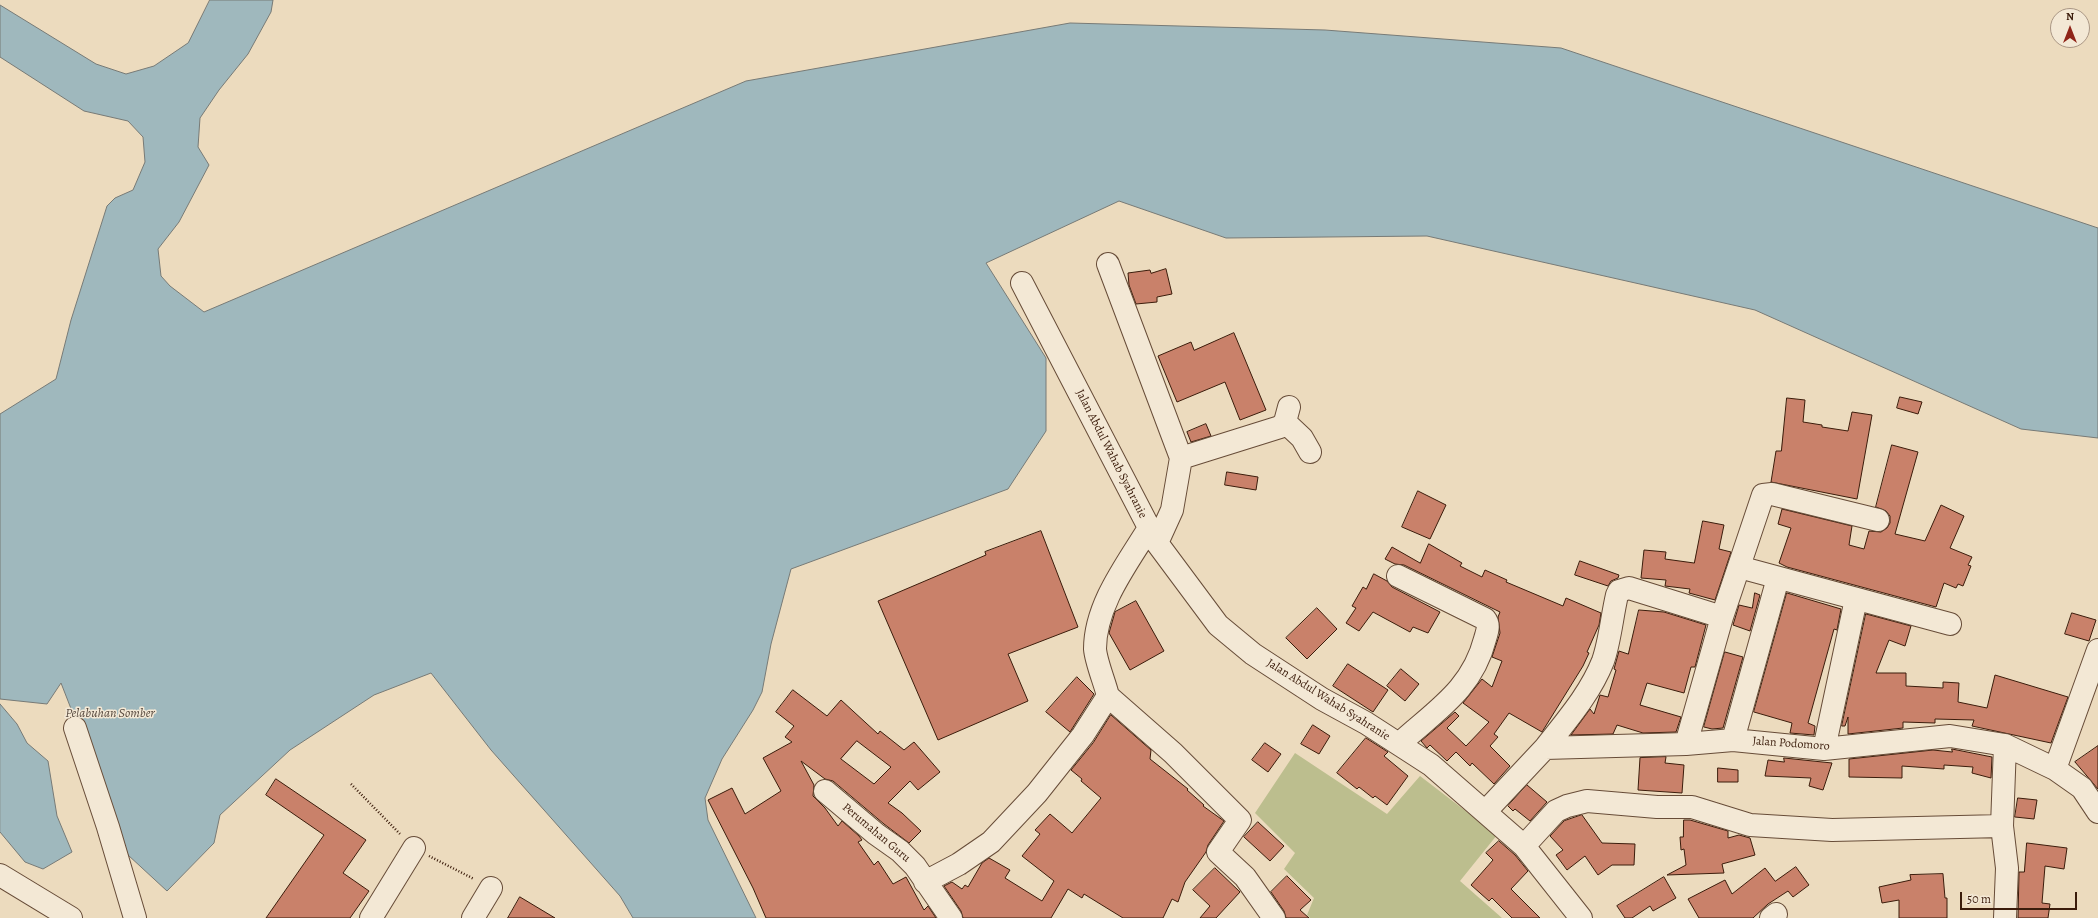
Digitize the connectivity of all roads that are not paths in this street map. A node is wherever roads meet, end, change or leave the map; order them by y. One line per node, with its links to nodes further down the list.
1 (1108, 264): 4 (street)
2 (1022, 283): 6 (street, Jalan Abdul Wahab Syahranie)
3 (1310, 452): 4 (street)
4 (1181, 458): 6 (street)
5 (1878, 520): 7 (street)
6 (1153, 536): 14 (street); 17 (street, Jalan Abdul Wahab Syahranie)
7 (1739, 567): 9 (street); 11 (street)
8 (1398, 576): 17 (street)
9 (1778, 578): 10 (street); 16 (street)
10 (1856, 599): 12 (street); 21 (street)
11 (1722, 617): 18 (street); 20 (street)
12 (1950, 624)
13 (2098, 650): 22 (street)
14 (1108, 696): 30 (street); 37 (street)
15 (75, 728): 33 (street)
16 (1732, 740): 18 (street, Jalan Podomoro); 21 (street, Jalan Podomoro)
17 (1399, 744): 24 (street, Jalan Abdul Wahab Syahranie)
18 (1686, 744): 20 (street, Jalan Podomoro)
19 (2005, 745): 21 (street, Jalan Podomoro); 22 (street, Jalan Podomoro); 26 (street)
20 (1545, 748): 24 (street)
21 (1824, 748)
22 (2055, 769): 25 (street, Jalan Podomoro)
23 (825, 791): 30 (street, Perumahan Guru)
24 (1485, 812): 27 (street, Jalan Abdul Wahab Syahranie)
25 (2098, 812)
26 (2002, 826): 27 (street); 39 (street)
27 (1524, 846): 38 (street, Jalan Abdul Wahab Syahranie)
28 (414, 848): 34 (street)
29 (0, 875): 32 (street)
30 (925, 882): 36 (street, Perumahan Guru)
31 (491, 888): 35 (street)
32 (72, 918)
33 (135, 918)
34 (371, 918)
35 (473, 918)
36 (951, 918)
37 (1274, 918)
38 (1581, 918)
39 (2005, 918)

